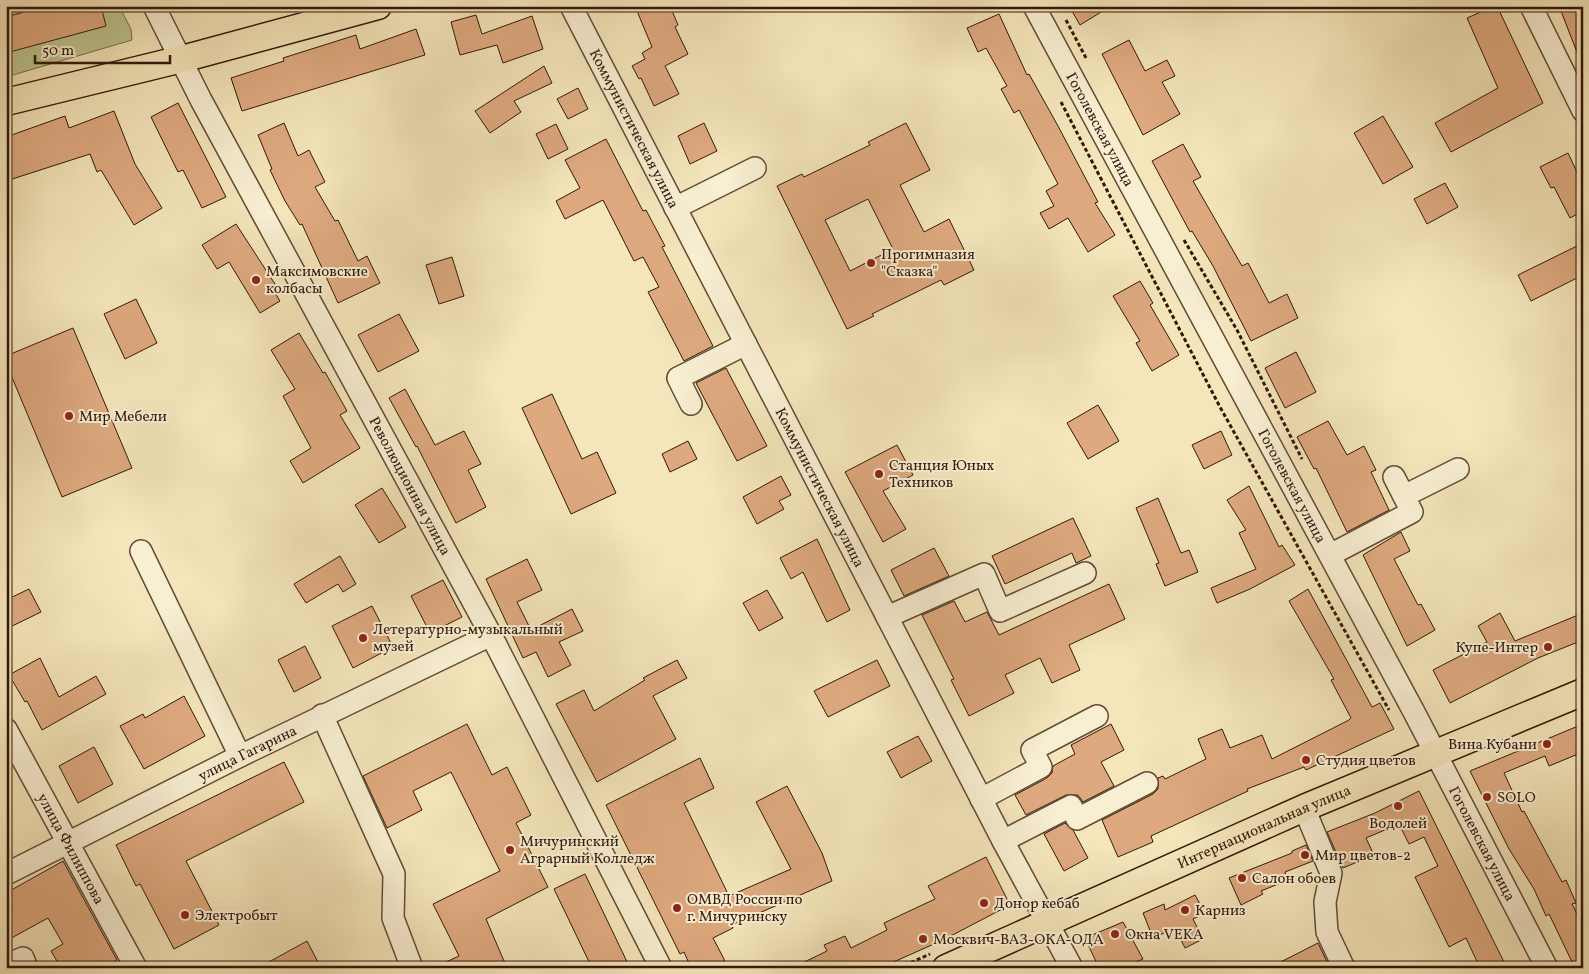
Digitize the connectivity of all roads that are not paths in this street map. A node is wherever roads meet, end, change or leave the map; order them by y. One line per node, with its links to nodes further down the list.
1 (154, 6): 6 (street, Революционная улица)
2 (378, 6): 6 (main road)
3 (571, 6): 10 (street, Коммунистическая улица)
4 (1034, 6): 17 (street, Гоголевская улица)
5 (1531, 6): 8 (street)
6 (182, 59): 7 (main road); 20 (street, Революционная улица)
7 (6, 102)
8 (1583, 112)
9 (755, 168): 10 (street)
10 (676, 208): 11 (street, Коммунистическая улица)
11 (746, 344): 12 (street); 19 (street, Коммунистическая улица)
12 (691, 404)
13 (1458, 469): 15 (street)
14 (1394, 476): 15 (street)
15 (1404, 496): 17 (street)
16 (141, 551): 26 (street)
17 (1330, 555): 25 (street, Гоголевская улица)
18 (1085, 573): 19 (street)
19 (887, 618): 28 (street, Коммунистическая улица)
20 (492, 635): 22 (street, улица Гагарина); 38 (street, Революционная улица)
21 (1583, 692): 25 (main road, Интернациональная улица)
22 (322, 715): 26 (street, улица Гагарина); 37 (street)
23 (1097, 716): 28 (street)
24 (6, 729): 31 (street, улица Филиппова)
25 (1434, 753): 29 (main road, Интернациональная улица); 42 (street, Гоголевская улица)
26 (240, 756): 31 (street, улица Гагарина)
27 (1147, 783): 30 (street)
28 (981, 798): 30 (street, Коммунистическая улица)
29 (1304, 808): 33 (main road, Интернациональная улица); 41 (street)
30 (1003, 841): 33 (street, Коммунистическая улица)
31 (69, 844): 32 (street, улица Гагарина); 36 (street, улица Филиппова)
32 (6, 874)
33 (1048, 924): 39 (main road, Интернациональная улица); 40 (street, Коммунистическая улица)
34 (6, 965): 35 (street)
35 (27, 968)
36 (136, 968)
37 (412, 968)
38 (661, 968)
39 (946, 968)
40 (1072, 968)
41 (1344, 968)
42 (1547, 968)

